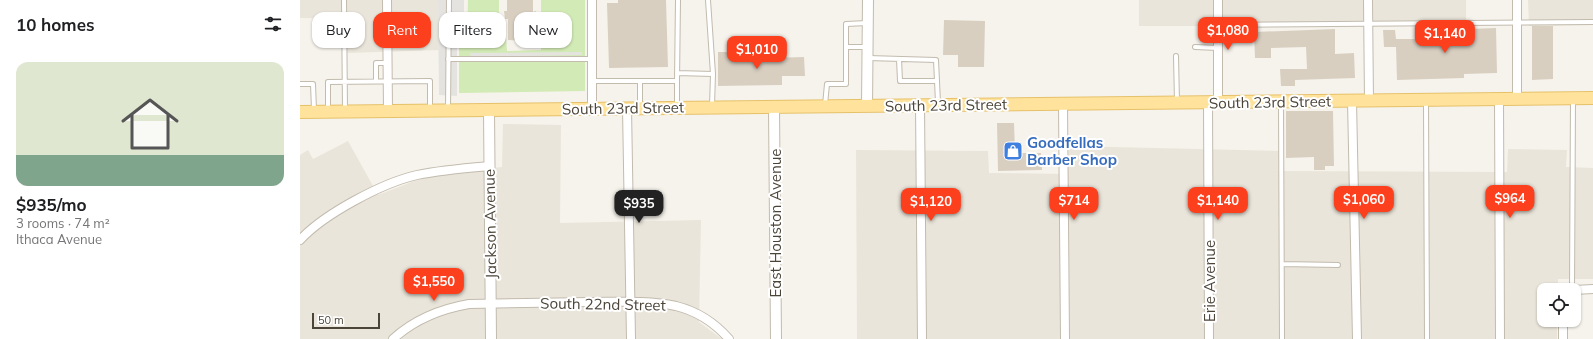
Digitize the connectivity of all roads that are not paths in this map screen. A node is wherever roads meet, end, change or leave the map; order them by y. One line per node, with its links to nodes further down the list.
1 (344, 0): 32 (lane)
2 (387, 0): 25 (street)
3 (450, 0): 22 (lane)
4 (592, 0): 23 (street)
5 (678, 0): 26 (lane)
6 (708, 0): 27 (lane)
7 (868, 0): 13 (street)
8 (1218, 0): 15 (street, Erie Avenue)
9 (1368, 0): 14 (street)
10 (1517, 0): 11 (street)
11 (1517, 22): 12 (lane); 14 (lane); 39 (street)
12 (1593, 22)
13 (868, 23): 16 (lane); 17 (street)
14 (1369, 24): 15 (lane); 40 (street)
15 (1218, 25): 19 (street, Erie Avenue)
16 (846, 47): 17 (lane); 49 (lane)
17 (868, 47): 21 (street)
18 (1196, 48): 19 (lane)
19 (1218, 48): 44 (street, Erie Avenue)
20 (1176, 56): 43 (lane)
21 (868, 58): 24 (lane); 50 (street)
22 (448, 59): 23 (lane); 58 (lane)
23 (592, 59): 30 (street)
24 (899, 59): 34 (lane); 34 (lane)
25 (387, 63): 28 (lane); 29 (street)
26 (677, 73): 27 (lane); 33 (lane)
27 (713, 74): 51 (lane)
28 (376, 81): 29 (lane); 32 (lane)
29 (387, 81): 57 (lane); 61 (street)
30 (592, 81): 31 (lane); 55 (street)
31 (640, 81): 33 (lane); 56 (lane)
32 (344, 82): 60 (lane); 64 (lane)
33 (677, 82): 54 (lane)
34 (937, 82): 48 (lane)
35 (300, 84): 63 (lane)
36 (1573, 98): 37 (main road, South 23rd Street); 39 (main road, South 23rd Street); 69 (lane)
37 (1593, 98)
38 (1499, 99): 39 (main road, South 23rd Street); 41 (main road, South 23rd Street); 86 (street)
39 (1517, 99)
40 (1369, 100): 41 (main road, South 23rd Street); 42 (main road, South 23rd Street)
41 (1426, 100): 85 (lane)
42 (1352, 101): 45 (main road, South 23rd Street); 84 (street)
43 (1177, 102): 44 (main road, South 23rd Street); 46 (main road, South 23rd Street)
44 (1213, 102): 45 (main road, South 23rd Street); 82 (street, Erie Avenue)
45 (1281, 102): 67 (lane)
46 (1063, 104): 48 (main road, South 23rd Street); 81 (street)
47 (920, 105): 48 (main road, South 23rd Street); 50 (main road, South 23rd Street); 80 (street)
48 (938, 105)
49 (825, 106): 50 (main road, South 23rd Street); 52 (main road, South 23rd Street)
50 (868, 106)
51 (712, 107): 52 (main road, South 23rd Street); 54 (main road, South 23rd Street)
52 (774, 107): 79 (street, East Houston Avenue)
53 (627, 108): 55 (main road, South 23rd Street); 56 (main road, South 23rd Street); 72 (street)
54 (677, 108): 56 (main road, South 23rd Street)
55 (592, 109): 59 (main road, South 23rd Street)
56 (640, 109)
57 (430, 110): 58 (main road, South 23rd Street); 61 (main road, South 23rd Street)
58 (448, 110): 59 (main road, South 23rd Street)
59 (489, 110): 65 (street, Jackson Avenue)
60 (345, 111): 61 (main road, South 23rd Street); 64 (main road, South 23rd Street)
61 (388, 111)
62 (300, 112): 63 (main road, South 23rd Street)
63 (314, 112): 64 (main road, South 23rd Street)
64 (328, 112)
65 (490, 166): 66 (street); 73 (street, Jackson Avenue)
66 (300, 240)
67 (1282, 264): 68 (lane); 83 (lane)
68 (1338, 265)
69 (1573, 283)
70 (1593, 289): 71 (street)
71 (1581, 290)
72 (631, 302): 73 (street, South 22nd Street); 77 (street); 78 (street, South 22nd Street)
73 (491, 303): 75 (street, South 22nd Street); 76 (street, Jackson Avenue)
74 (1563, 327): 87 (street)
75 (393, 339)
76 (491, 339)
77 (631, 339)
78 (729, 339)
79 (776, 339)
80 (922, 339)
81 (1065, 339)
82 (1209, 339)
83 (1282, 339)
84 (1356, 339)
85 (1427, 339)
86 (1500, 339)
87 (1563, 339)

